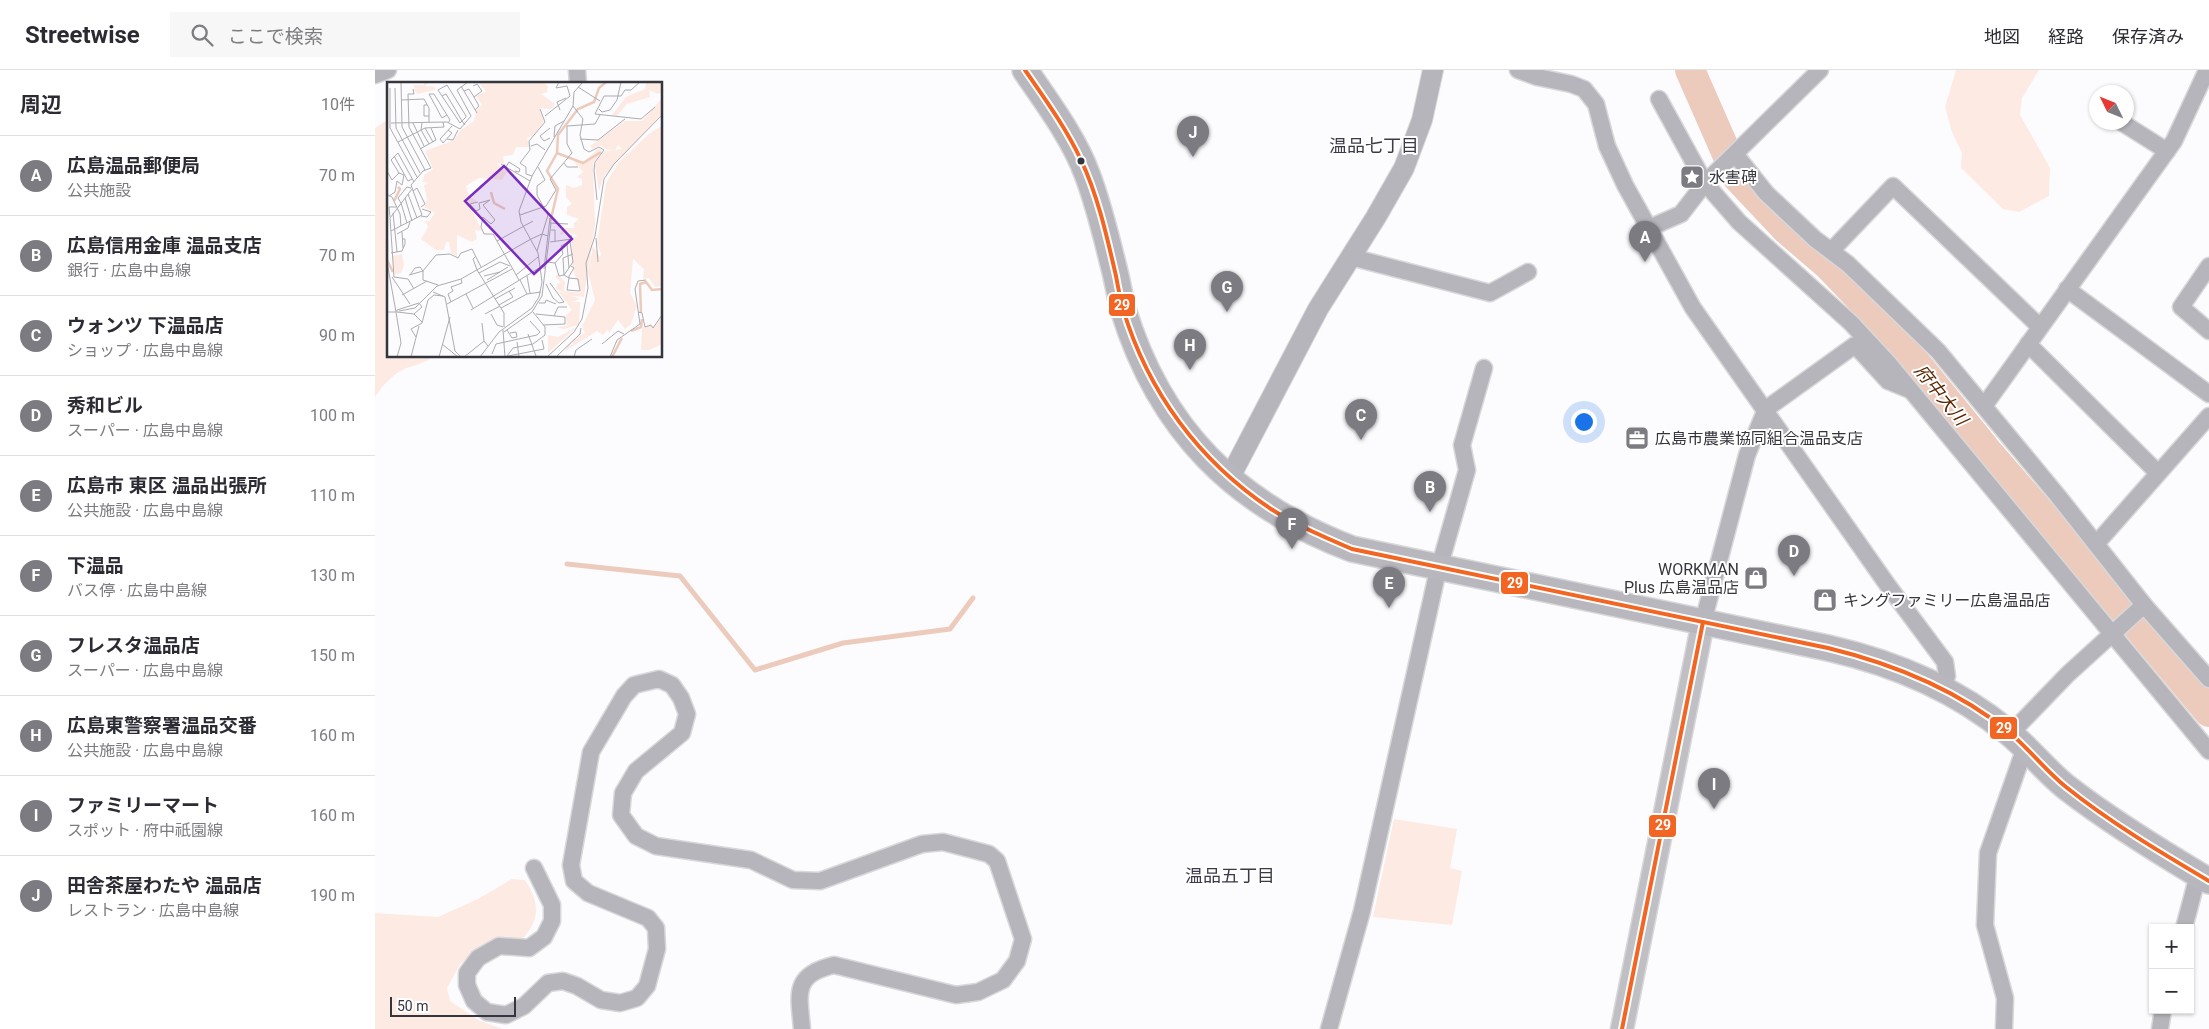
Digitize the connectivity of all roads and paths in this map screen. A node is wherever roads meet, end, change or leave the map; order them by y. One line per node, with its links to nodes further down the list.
1 (388, 70): 7 (street)
2 (1025, 70): 29 (main road)
3 (1433, 70): 15 (street)
4 (1518, 70): 13 (street)
5 (1820, 70): 11 (street)
6 (2207, 70): 10 (street)
7 (375, 75)
8 (1659, 99): 12 (street)
9 (2133, 130): 10 (street)
10 (2167, 152): 18 (street)
11 (1735, 154): 12 (street); 14 (street)
12 (1705, 183): 13 (street); 23 (street)
13 (1649, 228): 26 (street)
14 (1831, 251): 19 (street); 25 (street)
15 (1351, 257): 17 (street); 29 (street)
16 (2209, 266): 20 (street)
17 (1528, 272)
18 (2067, 289): 19 (street); 24 (street)
19 (2040, 327): 21 (street)
20 (2209, 330)
21 (2028, 344): 25 (street); 28 (street)
22 (1484, 368): 31 (street)
23 (1912, 391): 26 (street); 34 (street)
24 (2209, 394)
25 (1984, 406): 30 (street)
26 (1766, 409): 33 (street); 36 (street)
27 (2209, 416): 28 (street)
28 (2158, 473): 30 (street)
29 (1229, 479): 31 (main road)
30 (2096, 544): 32 (street)
31 (1440, 567): 33 (main road); 45 (street)
32 (2144, 605): 34 (street); 35 (street)
33 (1703, 622): 36 (main road); 46 (main road)
34 (2112, 635): 37 (street); 39 (street)
35 (2209, 679)
36 (1943, 689): 37 (main road)
37 (2010, 734): 38 (main road)
38 (2028, 752): 41 (main road); 47 (street)
39 (2209, 752)
40 (534, 868): 44 (street)
41 (2204, 878): 42 (street)
42 (2186, 924)
43 (2162, 1014): 48 (street)
44 (802, 1029)
45 (1329, 1029)
46 (1622, 1029)
47 (2004, 1029)
48 (2160, 1029)

